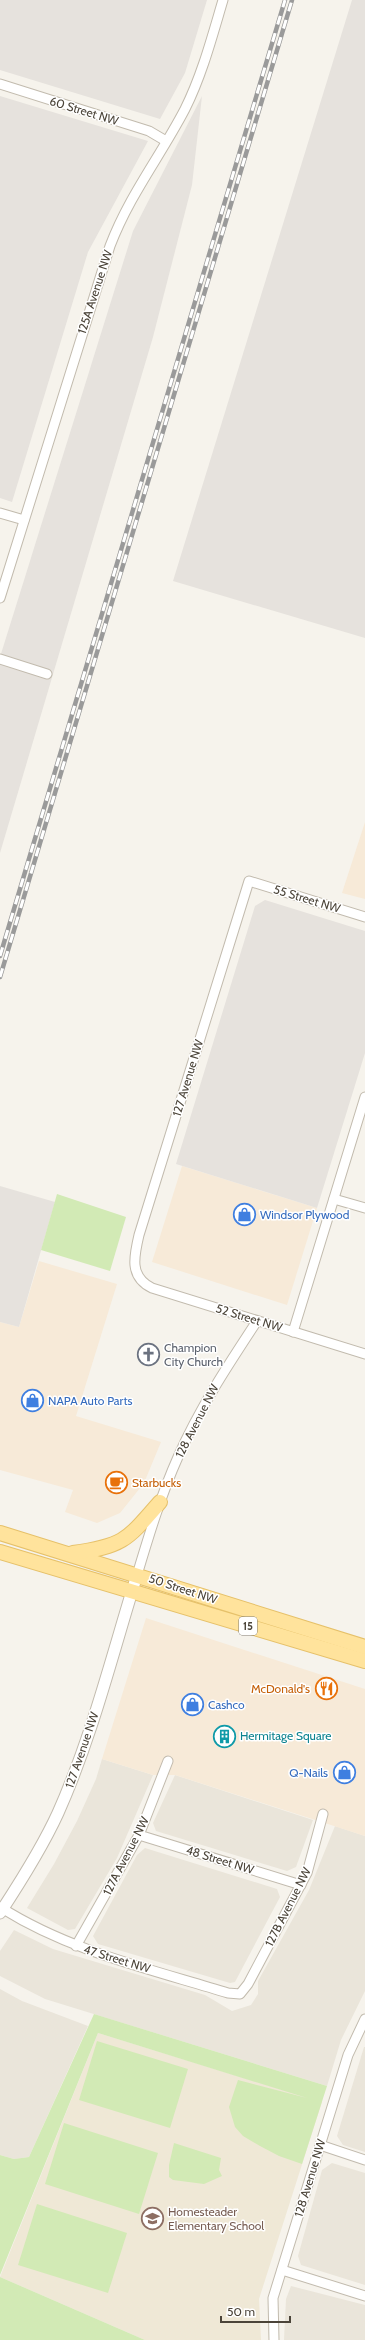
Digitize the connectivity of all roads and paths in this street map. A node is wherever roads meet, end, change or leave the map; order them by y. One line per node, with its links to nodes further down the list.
1 (223, 0): 3 (street, 125A Avenue NW)
2 (0, 84): 3 (street, 60 Street NW)
3 (166, 141): 5 (street, 125A Avenue NW)
4 (0, 513): 5 (street)
5 (24, 520): 6 (street, 125A Avenue NW)
6 (0, 598)
7 (0, 659): 8 (street)
8 (47, 674)
9 (249, 881): 10 (street, 55 Street NW); 14 (street, 127 Avenue NW)
10 (365, 917)
11 (365, 1097): 12 (street)
12 (334, 1199): 13 (street); 16 (street)
13 (365, 1208)
14 (137, 1276): 15 (street, 52 Street NW)
15 (257, 1321): 16 (street, 52 Street NW); 18 (street, 128 Avenue NW)
16 (293, 1332): 17 (street, 52 Street NW)
17 (365, 1354)
18 (160, 1502): 21 (main road); 22 (street, 128 Avenue NW)
19 (0, 1533): 21 (main road, 50 Street NW)
20 (0, 1552): 23 (main road, 50 Street NW)
21 (67, 1554): 22 (main road, 50 Street NW)
22 (137, 1575): 23 (street, 127 Avenue NW); 24 (main road, 50 Street NW / 15)
23 (132, 1591): 25 (main road, 50 Street NW / 15); 30 (street, 127 Avenue NW)
24 (365, 1646)
25 (365, 1661)
26 (168, 1761): 28 (street, 127A Avenue NW)
27 (323, 1814): 29 (street, 127B Avenue NW)
28 (139, 1835): 29 (street, 48 Street NW); 31 (street, 127A Avenue NW)
29 (301, 1885): 32 (street, 127B Avenue NW)
30 (1, 1909): 31 (street, 47 Street NW)
31 (76, 1946): 32 (street, 47 Street NW)
32 (240, 1994)
33 (365, 2019): 34 (street, 128 Avenue NW)
34 (362, 2033): 35 (street, 128 Avenue NW)
35 (320, 2145): 36 (street); 37 (street, 128 Avenue NW)
36 (365, 2160)
37 (282, 2270): 38 (street); 39 (street, 128 Avenue NW)
38 (365, 2296)
39 (274, 2340)

